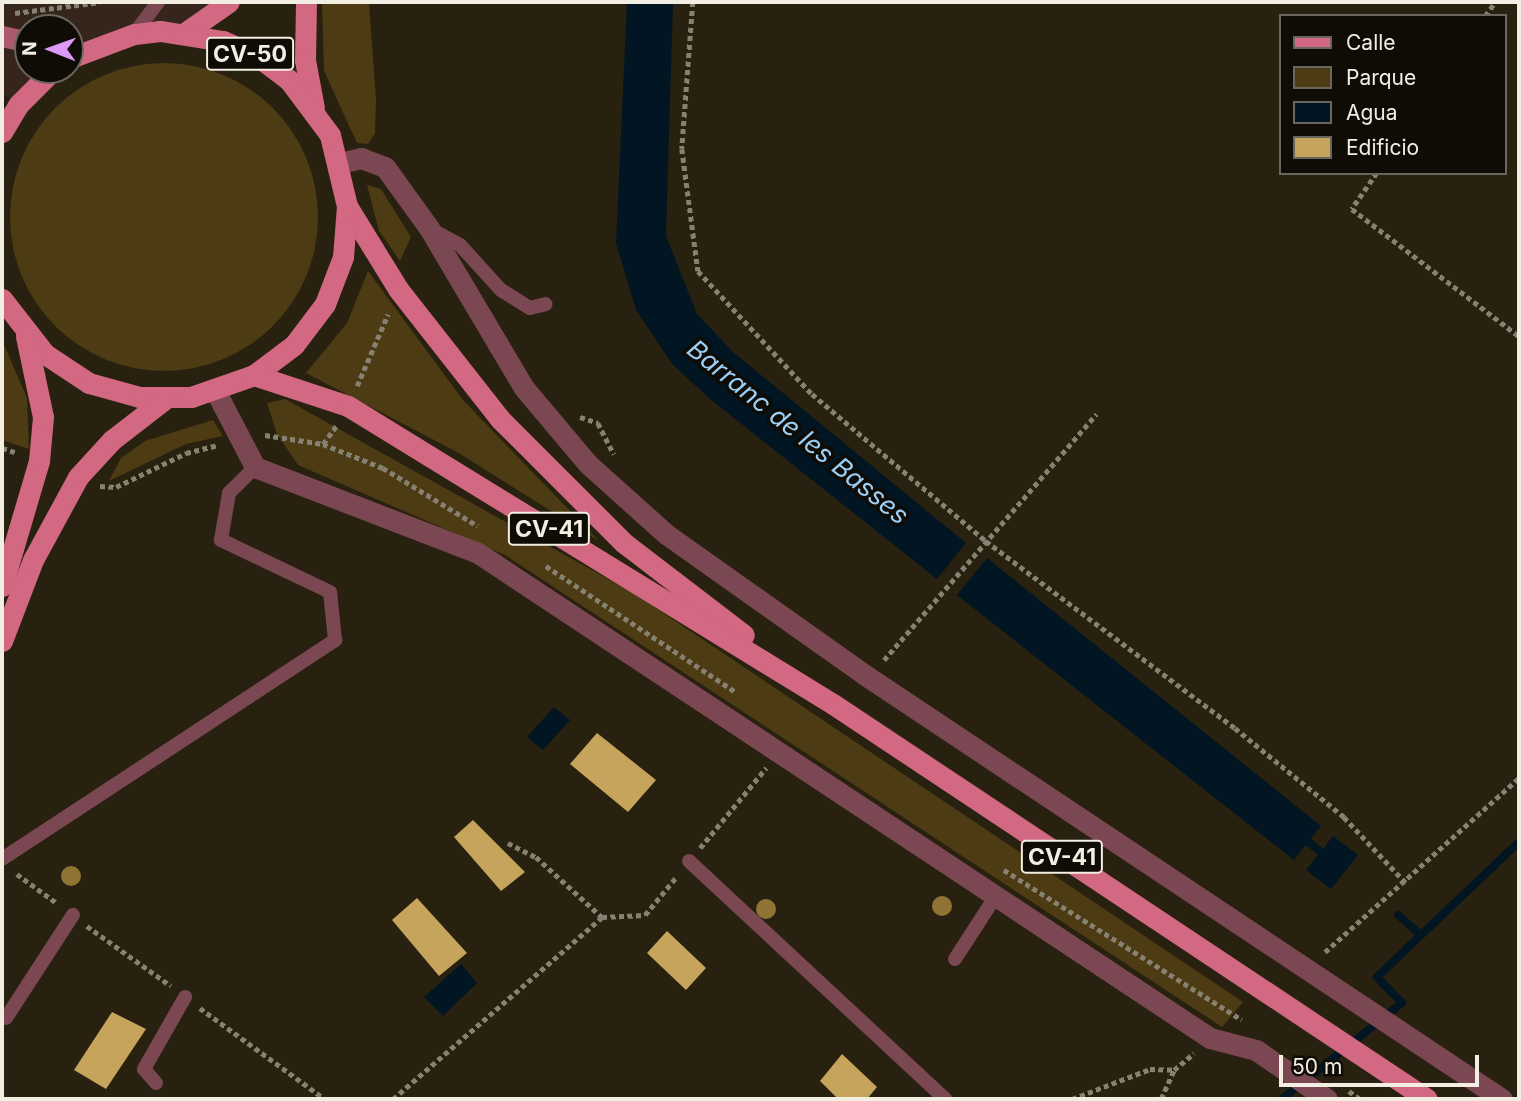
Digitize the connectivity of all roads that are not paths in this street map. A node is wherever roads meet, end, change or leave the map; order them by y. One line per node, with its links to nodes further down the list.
1 (158, 2): 5 (lane)
2 (229, 2): 4 (main road, CV-50)
3 (306, 2): 8 (main road, CV-50)
4 (186, 33): 5 (main road, CV-50); 8 (main road, CV-50)
5 (134, 34): 6 (main road, CV-50)
6 (84, 50)
7 (39, 84): 9 (main road)
8 (314, 110): 10 (main road, CV-50)
9 (2, 132)
10 (340, 163): 11 (main road, CV-50); 12 (street)
11 (347, 206): 16 (main road, CV-50); 22 (main road, CV-41)
12 (429, 228): 14 (lane); 34 (street)
13 (2, 299): 15 (main road, CV-50)
14 (545, 304)
15 (26, 336): 18 (main road, CV-50); 20 (main road, CV-50)
16 (254, 375): 17 (main road, CV-50); 22 (main road, CV-41)
17 (216, 392): 18 (main road, CV-50); 19 (street)
18 (165, 399): 21 (main road, CV-50)
19 (255, 467): 23 (lane); 25 (street)
20 (2, 586)
21 (2, 640)
22 (834, 704): 31 (main road, CV-41)
23 (2, 859)
24 (689, 861): 32 (lane)
25 (997, 894): 27 (lane); 33 (street)
26 (73, 915): 29 (lane)
27 (955, 959)
28 (185, 997): 30 (lane)
29 (6, 1018)
30 (156, 1083)
31 (1422, 1096)
32 (945, 1099)
33 (1327, 1099)
34 (1502, 1099)

